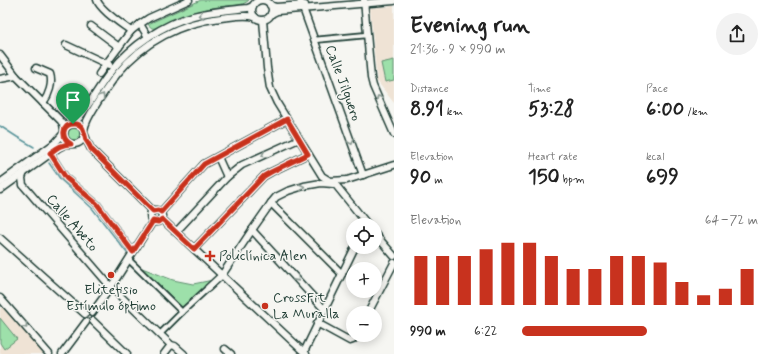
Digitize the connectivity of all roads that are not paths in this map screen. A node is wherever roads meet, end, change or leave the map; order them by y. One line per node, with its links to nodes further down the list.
1 (97, 0): 14 (street)
2 (190, 0): 12 (street)
3 (261, 0): 6 (street); 8 (street)
4 (363, 1): 5 (street); 7 (street); 15 (street)
5 (394, 1)
6 (270, 5): 7 (street); 9 (street)
7 (302, 5): 9 (street); 17 (street, Calle Jilguero)
8 (253, 6): 10 (street); 16 (street, one-way to 16)
9 (271, 14): 11 (street)
10 (254, 17): 11 (street); 33 (street, one-way to 10)
11 (263, 20): 29 (street)
12 (140, 24): 14 (street); 16 (street)
13 (91, 26): 19 (street)
14 (131, 31): 19 (street)
15 (367, 35): 17 (street); 28 (street, one-way to 15)
16 (148, 37): 23 (street)
17 (314, 40): 43 (street, Calle Jilguero, one-way to 43)
18 (66, 45): 21 (street)
19 (119, 46): 21 (street)
20 (0, 55): 25 (street)
21 (106, 64): 23 (street); 24 (street)
22 (36, 68): 27 (street)
23 (114, 68): 31 (street)
24 (99, 74)
25 (16, 76): 26 (street); 27 (street)
26 (0, 79)
27 (43, 103): 30 (street)
28 (391, 117): 34 (street)
29 (287, 119): 35 (street); 40 (street)
30 (61, 121): 31 (street); 32 (street)
31 (72, 124): 32 (street); 33 (street)
32 (64, 132): 36 (street); 47 (street)
33 (84, 132): 36 (street); 37 (street)
34 (394, 134)
35 (299, 139): 39 (street); 44 (street, one-way to 44)
36 (73, 144): 37 (street); 38 (street)
37 (91, 149): 51 (street)
38 (50, 153): 42 (street); 61 (street)
39 (308, 154): 46 (street); 60 (street)
40 (218, 157): 44 (street); 52 (street)
41 (394, 165): 43 (street)
42 (24, 172): 48 (street); 68 (street, Calle Abeto)
43 (363, 175): 45 (street)
44 (227, 177): 57 (street)
45 (347, 180): 46 (street); 49 (street)
46 (327, 181): 49 (street); 50 (street, one-way to 46)
47 (0, 183)
48 (0, 190)
49 (343, 194): 53 (street)
50 (271, 203): 56 (street); 66 (street)
51 (153, 211): 52 (street); 55 (street)
52 (161, 212): 54 (street)
53 (362, 218)
54 (162, 219): 55 (street); 57 (street)
55 (153, 221): 61 (street)
56 (252, 230): 67 (street); 72 (street, one-way to 72)
57 (176, 232): 60 (street)
58 (0, 238): 75 (street)
59 (382, 242): 63 (street)
60 (194, 249): 67 (street)
61 (133, 252): 64 (street)
62 (352, 254): 66 (street)
63 (394, 256)
64 (129, 260): 68 (street); 73 (street)
65 (394, 263): 71 (street)
66 (342, 274): 72 (street)
67 (222, 276): 69 (street); 82 (street)
68 (111, 287): 74 (street); 78 (street, Calle Abeto)
69 (208, 288): 73 (street)
70 (0, 298): 83 (street, one-way to 83)
71 (372, 306)
72 (324, 309): 77 (street)
73 (182, 312): 78 (street)
74 (92, 313): 75 (street); 76 (street)
75 (85, 314): 76 (street)
76 (89, 322): 84 (street); 85 (street)
77 (317, 324): 79 (street); 82 (street)
78 (160, 334): 80 (street, Calle Abeto)
79 (346, 339)
80 (171, 345): 86 (street); 87 (street, Calle Abeto)
81 (225, 349): 88 (street)
82 (305, 353)
83 (49, 354)
84 (62, 354)
85 (127, 354)
86 (164, 354)
87 (184, 354)
88 (231, 354)

